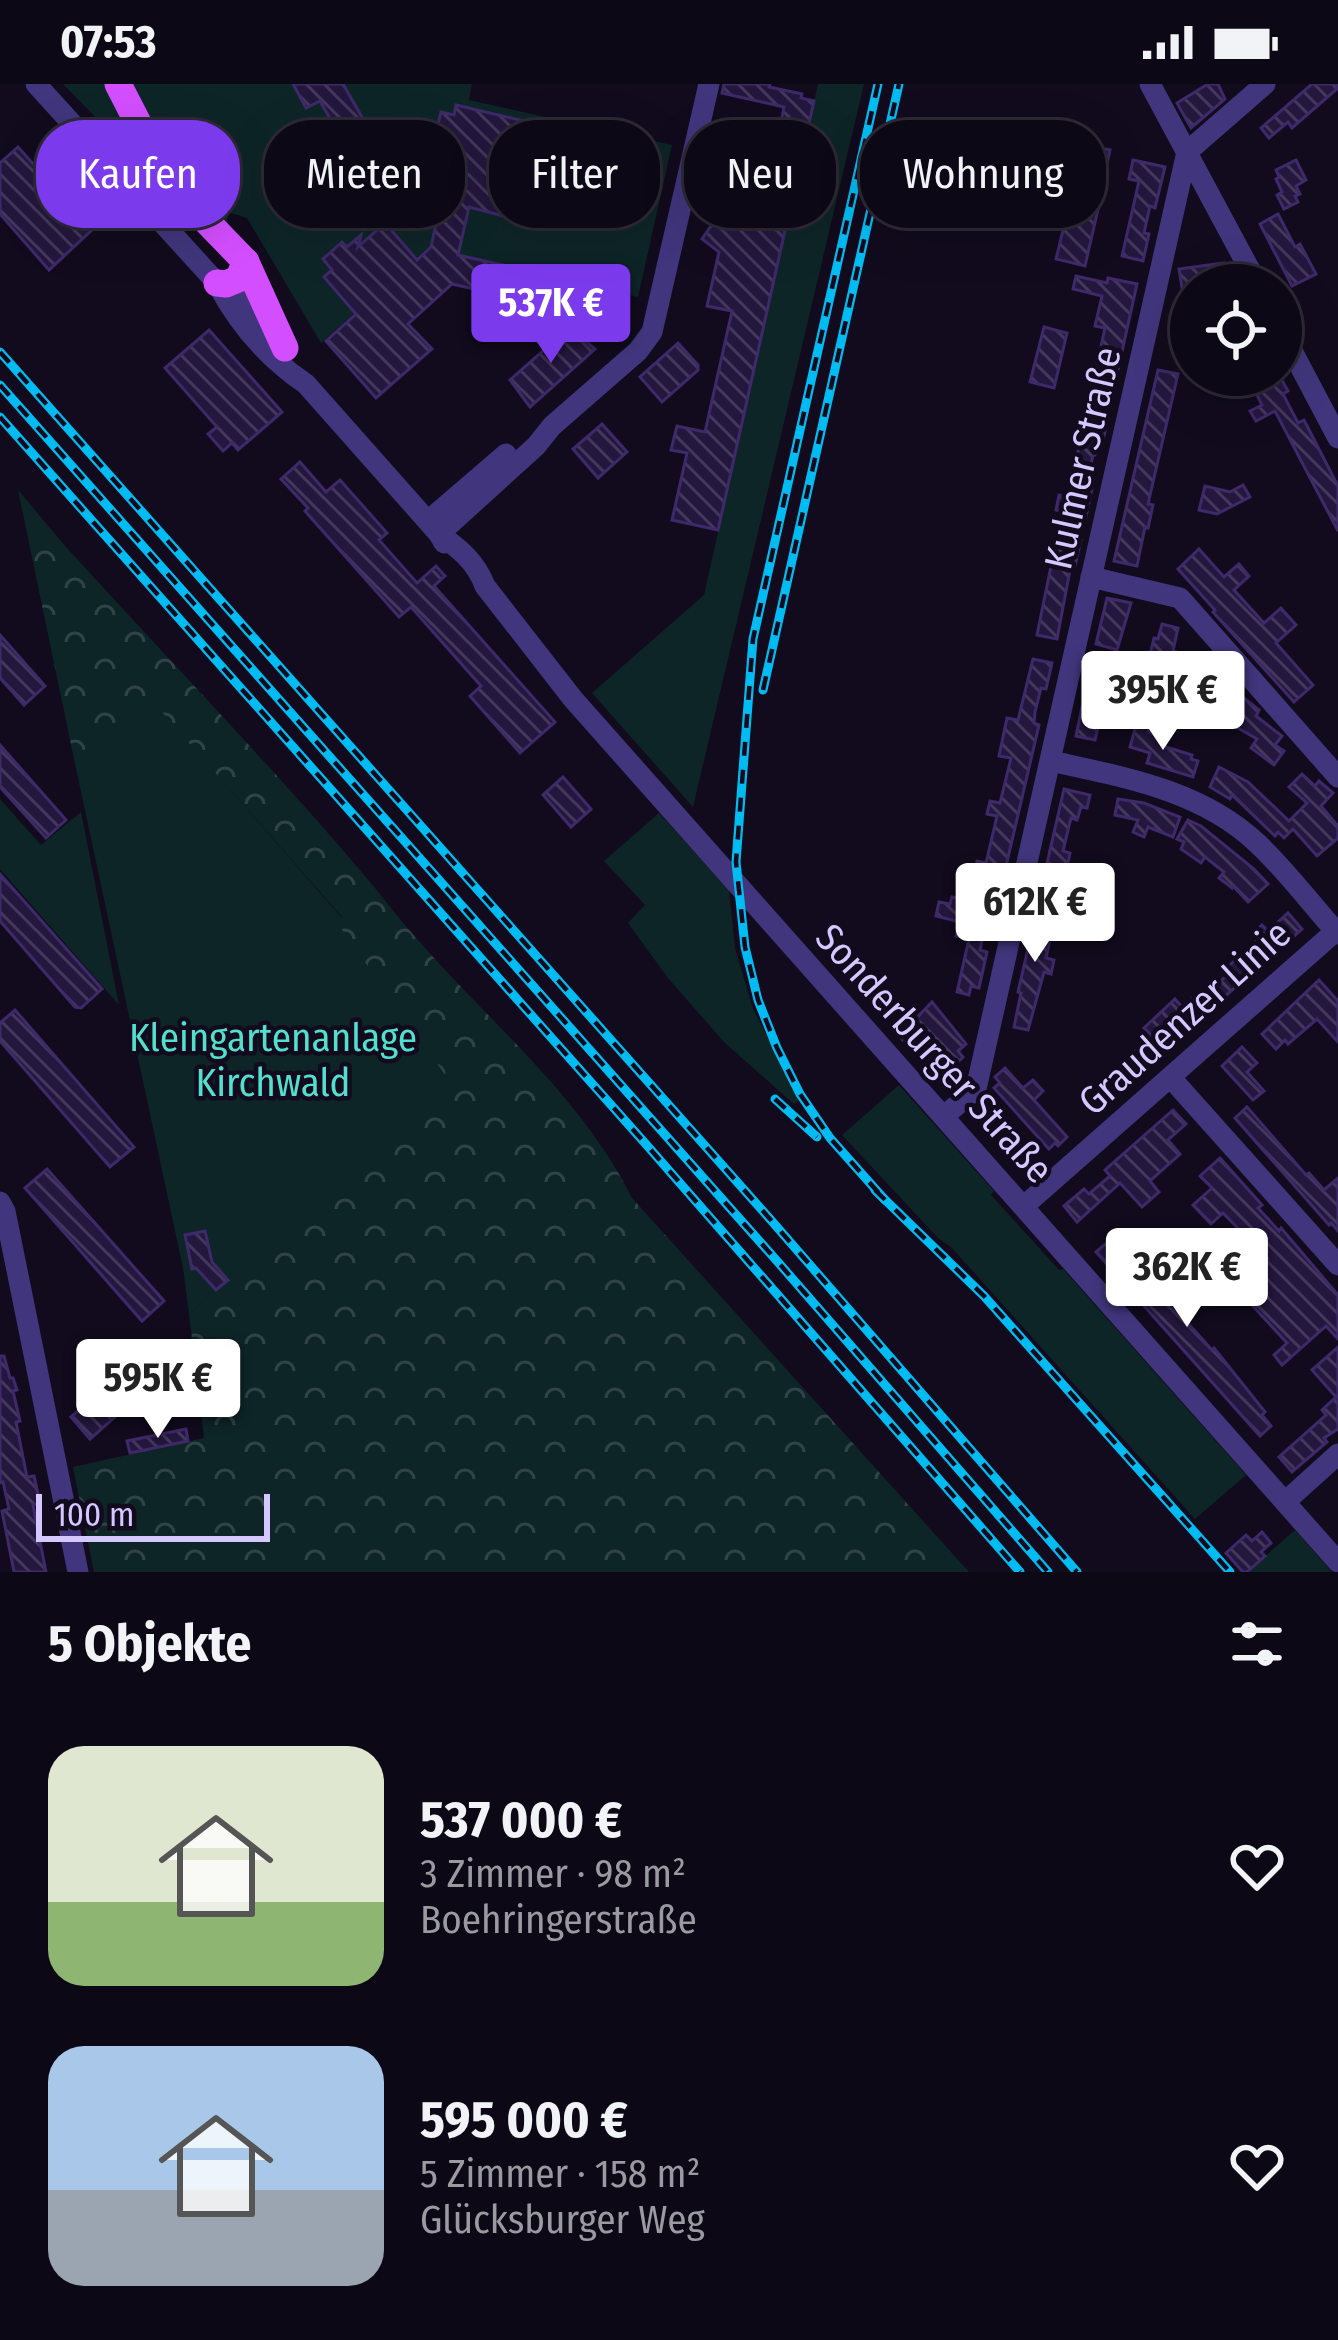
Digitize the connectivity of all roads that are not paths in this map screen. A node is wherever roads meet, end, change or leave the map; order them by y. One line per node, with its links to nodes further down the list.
1 (36, 84): 9 (street, Sonderburger Straße)
2 (118, 84): 7 (main road)
3 (709, 84): 14 (street)
4 (1150, 84): 6 (street)
5 (1265, 84): 6 (street)
6 (1187, 152): 8 (street); 15 (street, Kulmer Straße)
7 (246, 262): 9 (main road); 10 (main road)
8 (1247, 264)
9 (217, 283): 10 (street, Sonderburger Straße); 12 (street, Sonderburger Straße)
10 (285, 348): 12 (street, Sonderburger Straße)
11 (1302, 369): 13 (street)
12 (306, 384): 14 (street, Sonderburger Straße)
13 (1337, 434)
14 (434, 528): 20 (street, Sonderburger Straße)
15 (1091, 577): 16 (street, Kulmer Straße); 17 (street)
16 (1051, 761): 18 (street); 20 (street, Kulmer Straße)
17 (1338, 777)
18 (1337, 931): 19 (street, Graudenzer Linie)
19 (1172, 1078): 22 (street, Graudenzer Linie); 23 (street)
20 (944, 1117): 22 (street, Sonderburger Straße)
21 (0, 1202): 27 (street)
22 (1024, 1207): 25 (street, Sonderburger Straße)
23 (1338, 1265)
24 (1338, 1454): 25 (street)
25 (1285, 1502): 26 (street, Sonderburger Straße)
26 (1338, 1562)
27 (78, 1572)

